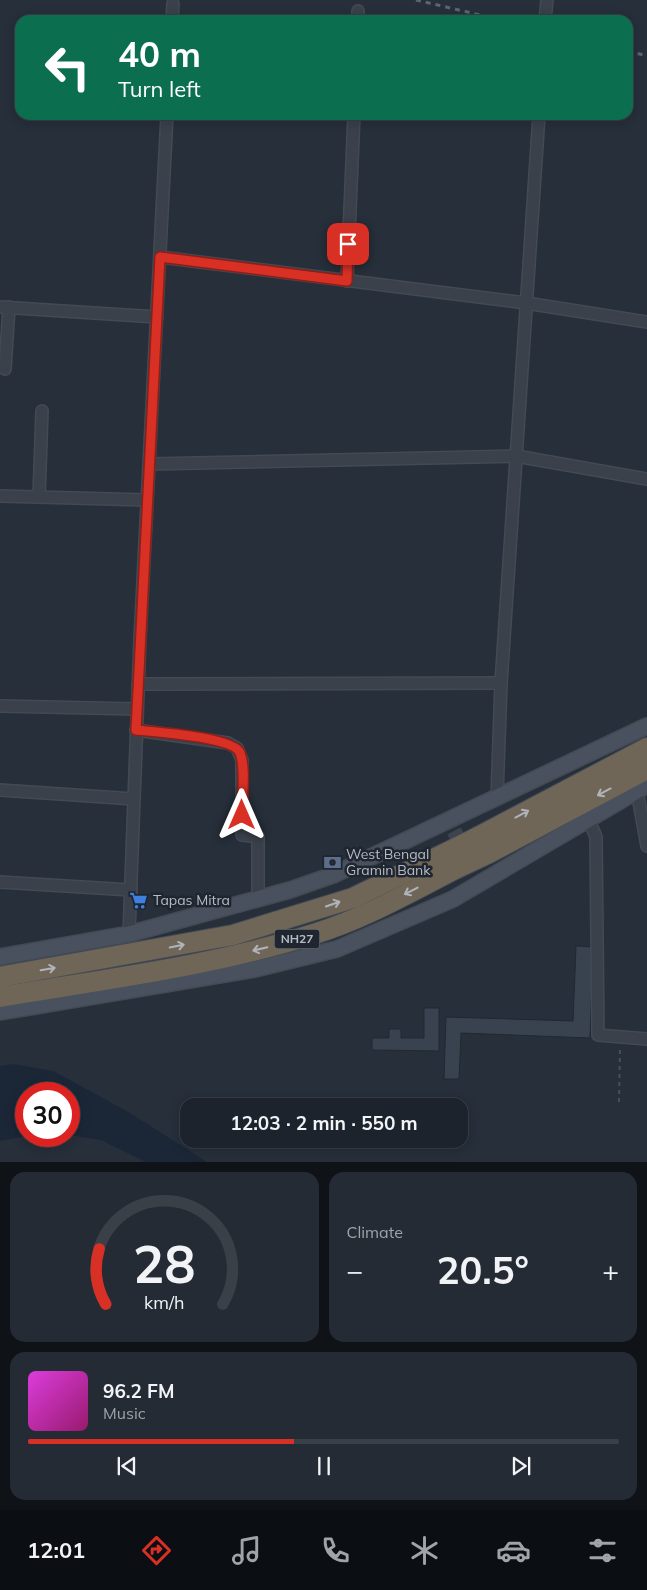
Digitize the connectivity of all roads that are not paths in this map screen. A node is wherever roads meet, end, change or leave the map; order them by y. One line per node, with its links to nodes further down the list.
1 (547, 0): 4 (street)
2 (173, 4): 3 (street)
3 (172, 15)
4 (546, 15)
5 (167, 120): 8 (street)
6 (354, 120): 9 (street)
7 (539, 120): 10 (street)
8 (160, 257): 9 (street); 12 (street)
9 (347, 281): 10 (street)
10 (526, 303): 13 (street); 16 (street)
11 (5, 307): 12 (street); 14 (street)
12 (157, 317): 17 (street)
13 (647, 322)
14 (5, 369)
15 (42, 411): 20 (street)
16 (516, 456): 17 (street); 18 (street); 22 (street)
17 (149, 464): 21 (street)
18 (647, 479)
19 (0, 496): 20 (street)
20 (40, 497): 21 (street)
21 (147, 500): 23 (street)
22 (501, 683): 23 (street); 32 (street)
23 (138, 684): 25 (street)
24 (0, 706): 25 (street)
25 (137, 709): 27 (street)
26 (647, 726): 32 (street)
27 (136, 730): 33 (street); 41 (street)
28 (647, 748): 35 (highway, NH27, one-way to 28)
29 (647, 769): 35 (highway, NH27, one-way to 35)
30 (642, 788): 34 (street); 36 (street)
31 (0, 790): 33 (street)
32 (497, 797): 41 (street)
33 (134, 799): 40 (street)
34 (588, 818): 38 (street); 47 (street)
35 (483, 845): 37 (highway, NH27, bridge)
36 (647, 846)
37 (458, 863): 38 (street); 44 (highway, NH27, one-way to 37); 45 (highway, NH27, one-way to 45)
38 (483, 881): 46 (street)
39 (0, 882): 40 (street)
40 (131, 890): 42 (street)
41 (258, 899): 42 (street)
42 (129, 934): 43 (street)
43 (0, 957)
44 (0, 977)
45 (0, 997)
46 (0, 1012)
47 (647, 1039)

